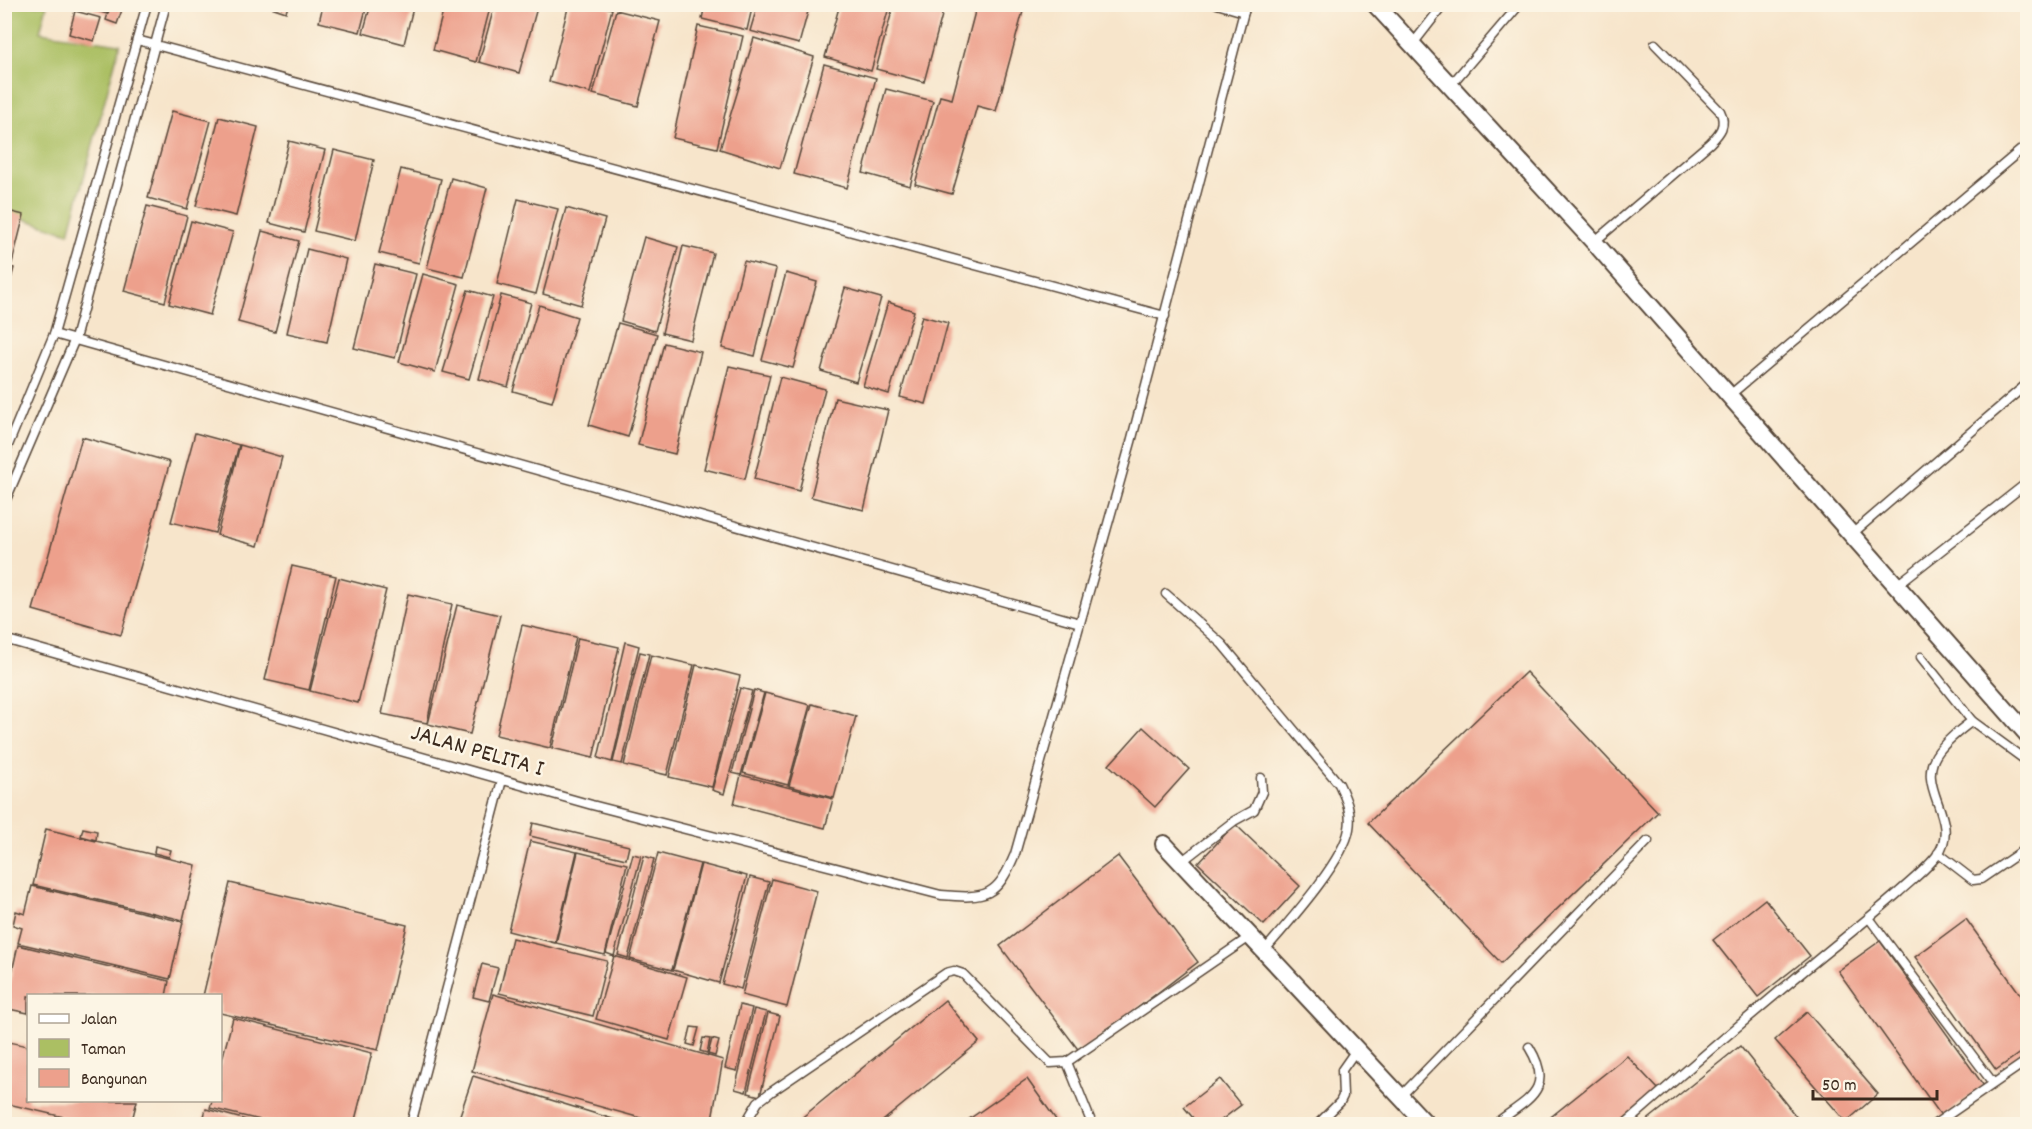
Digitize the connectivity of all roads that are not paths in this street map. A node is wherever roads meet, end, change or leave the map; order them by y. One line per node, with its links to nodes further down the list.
1 (147, 4): 8 (lane)
2 (166, 4): 10 (lane)
3 (1217, 4): 7 (lane)
4 (1375, 4): 11 (street)
5 (1444, 4): 11 (lane)
6 (1520, 4): 12 (lane)
7 (1245, 8): 15 (lane, JALAN PELITA I)
8 (137, 40): 10 (lane); 16 (lane)
9 (1654, 44): 14 (lane)
10 (156, 45): 15 (lane); 17 (lane)
11 (1412, 45): 12 (street)
12 (1450, 86): 14 (street)
13 (2028, 144): 19 (lane)
14 (1594, 242): 19 (street)
15 (1165, 316): 26 (lane, JALAN PELITA I)
16 (54, 334): 17 (lane); 20 (lane)
17 (75, 339): 22 (lane); 26 (lane)
18 (2028, 383): 23 (lane)
19 (1730, 395): 23 (street)
20 (4, 455)
21 (2028, 482): 24 (lane)
22 (4, 504)
23 (1852, 534): 24 (street)
24 (1897, 585): 30 (street)
25 (1166, 594): 41 (lane)
26 (1080, 623): 33 (lane, JALAN PELITA I)
27 (4, 639): 33 (lane, JALAN PELITA I)
28 (1921, 657): 29 (lane)
29 (1972, 721): 31 (lane); 37 (lane)
30 (2028, 735)
31 (2028, 762)
32 (1261, 778): 38 (lane)
33 (502, 780): 48 (lane)
34 (1648, 841): 47 (lane)
35 (1164, 844): 38 (street)
36 (2028, 847): 37 (lane)
37 (1938, 853): 39 (lane)
38 (1181, 862): 40 (street)
39 (1869, 918): 46 (lane); 54 (lane)
40 (1251, 936): 41 (street); 45 (lane)
41 (1264, 951): 43 (street)
42 (1529, 1047): 53 (lane)
43 (1356, 1050): 47 (street); 51 (lane)
44 (2028, 1060): 46 (lane)
45 (1067, 1062): 49 (lane); 50 (lane)
46 (1993, 1083): 55 (lane)
47 (1401, 1095): 52 (street)
48 (411, 1125)
49 (745, 1125)
50 (1092, 1125)
51 (1318, 1125)
52 (1426, 1125)
53 (1495, 1125)
54 (1625, 1125)
55 (1935, 1125)

